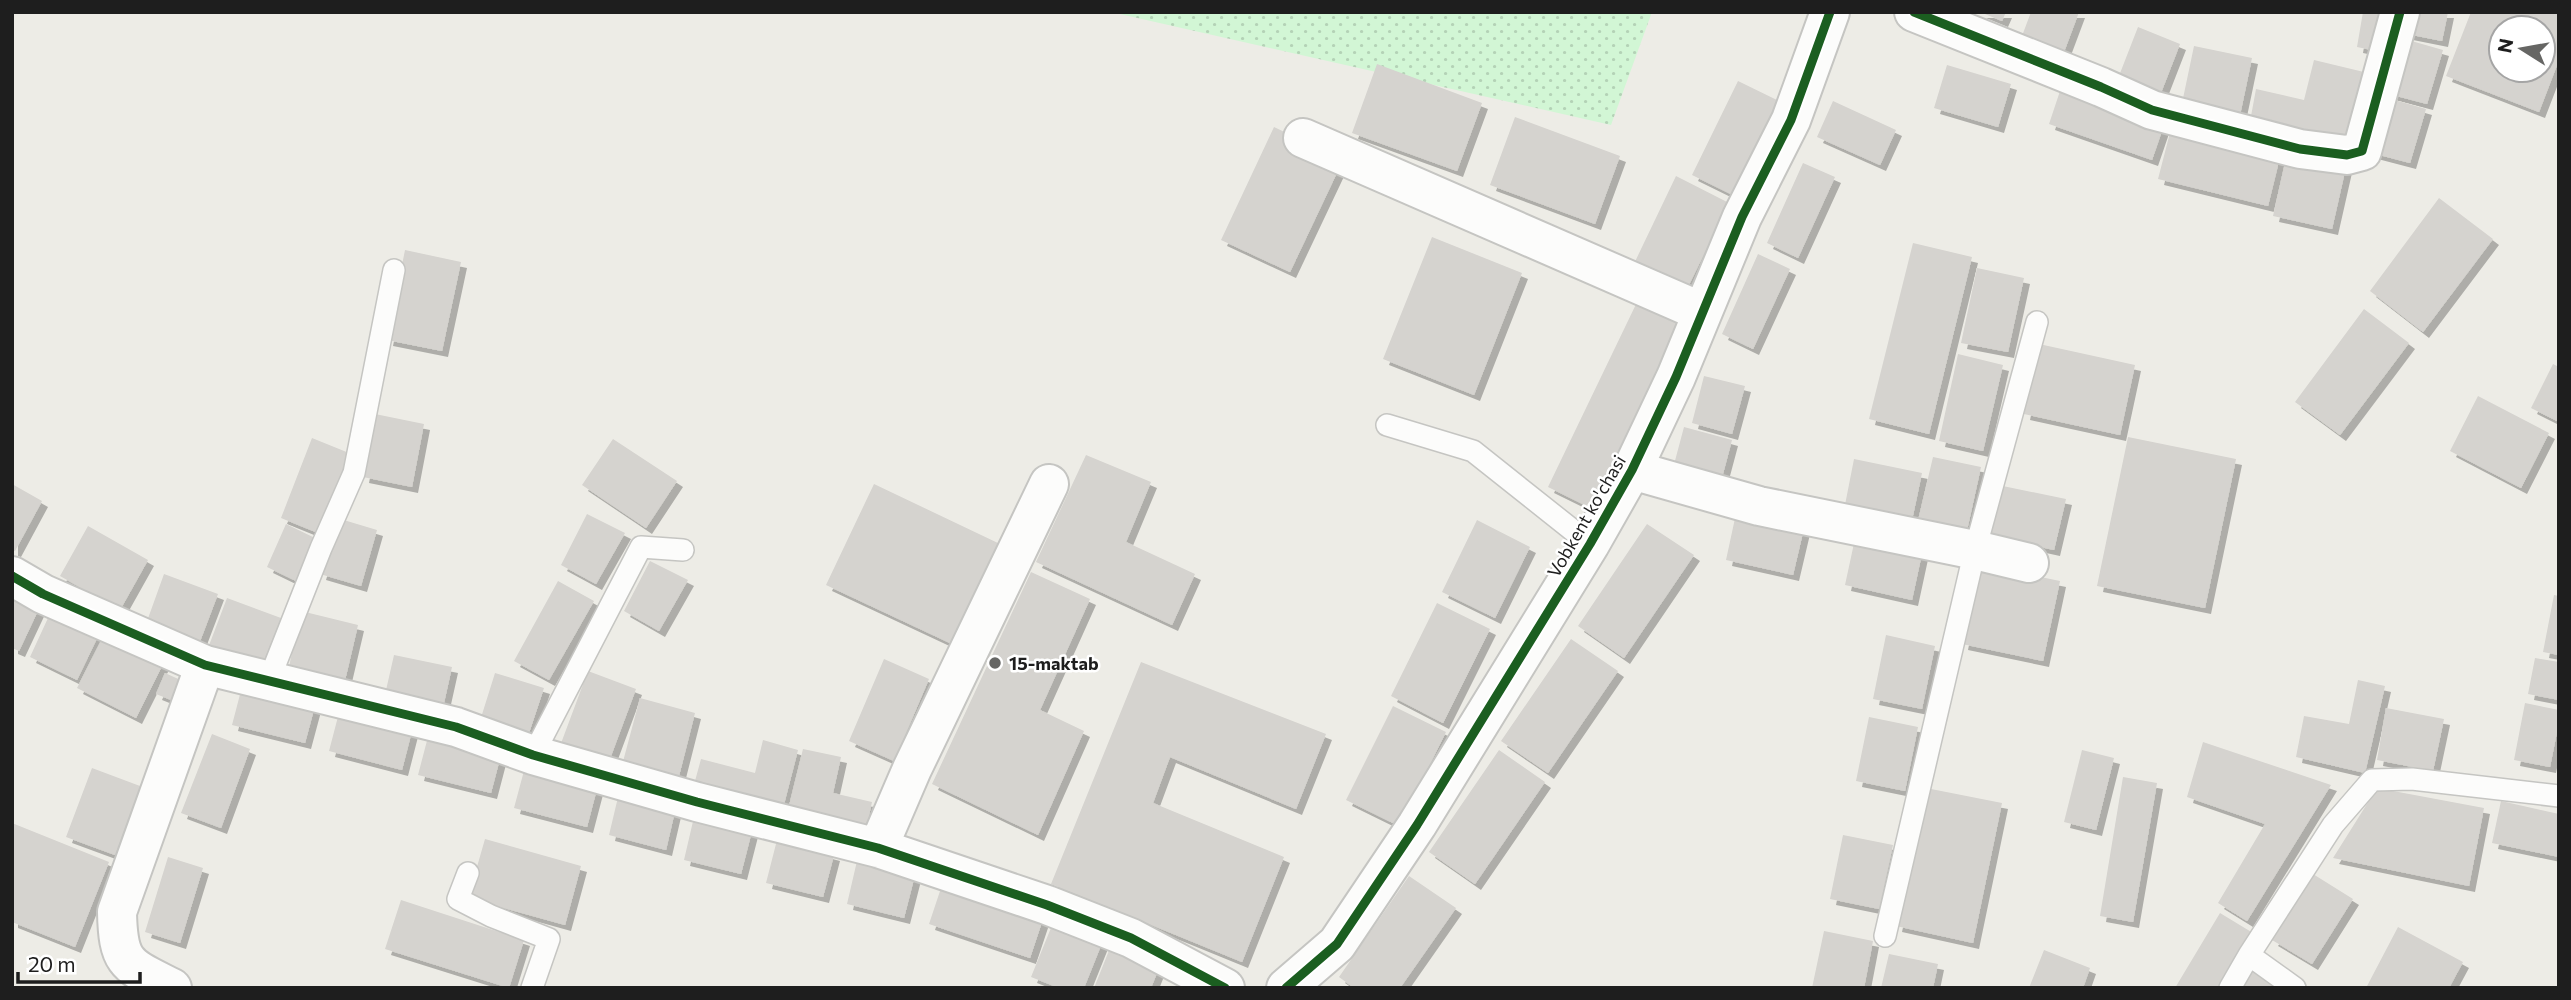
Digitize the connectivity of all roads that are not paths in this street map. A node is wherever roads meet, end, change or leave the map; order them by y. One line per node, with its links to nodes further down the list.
1 (1830, 12): 6 (street, Vobkent ko'chasi)
2 (1914, 12): 3 (street)
3 (2400, 12)
4 (1303, 138): 6 (street)
5 (394, 270): 17 (lane)
6 (1702, 312): 9 (street, Vobkent ko'chasi)
7 (2037, 322): 13 (lane)
8 (1387, 425): 11 (lane)
9 (1632, 470): 11 (street, Vobkent ko'chasi); 13 (street)
10 (1049, 484): 20 (street)
11 (1590, 544): 27 (street, Vobkent ko'chasi)
12 (684, 550): 18 (lane)
13 (1975, 550): 14 (street); 22 (lane)
14 (2029, 564)
15 (12, 576): 16 (street)
16 (205, 665): 17 (street); 24 (street)
17 (269, 680): 18 (street)
18 (533, 755): 20 (street)
19 (2559, 796): 23 (lane)
20 (878, 848): 26 (street)
21 (468, 873): 25 (lane)
22 (1885, 936)
23 (2249, 955): 28 (lane); 29 (lane)
24 (172, 988)
25 (532, 988)
26 (1225, 988)
27 (1286, 988)
28 (2230, 988)
29 (2295, 988)

